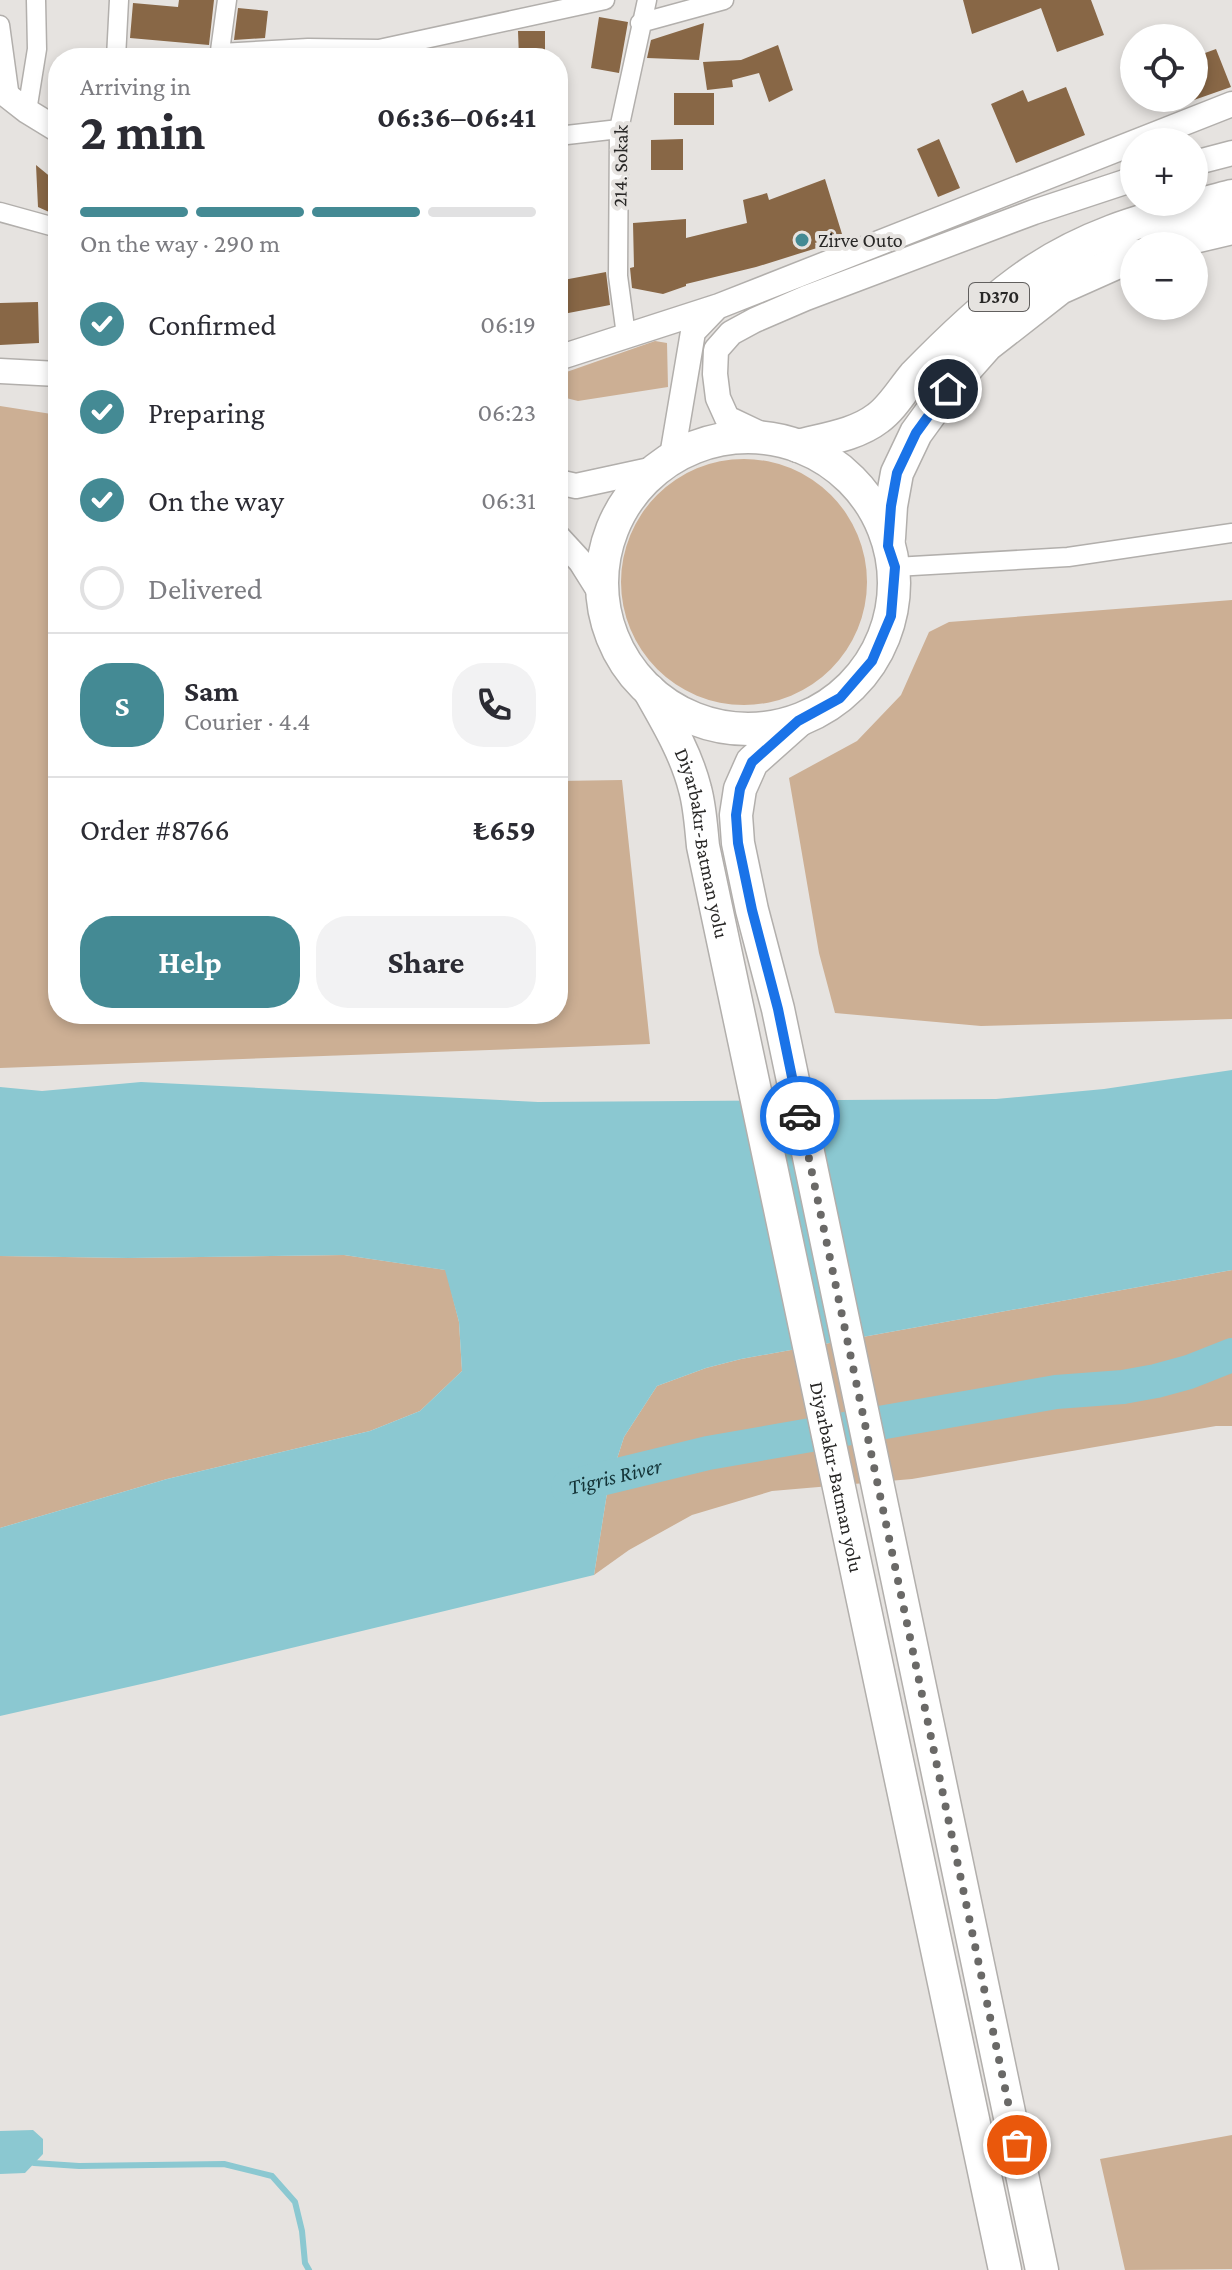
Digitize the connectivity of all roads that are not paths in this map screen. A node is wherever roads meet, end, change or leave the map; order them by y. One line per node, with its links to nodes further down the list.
1 (36, 0): 12 (street)
2 (119, 0): 9 (street)
3 (227, 0): 10 (street)
4 (605, 0): 11 (street)
5 (647, 0): 7 (street, 214. Sokak)
6 (724, 0): 7 (street)
7 (640, 23): 15 (street, 214. Sokak)
8 (0, 25): 12 (street)
9 (117, 48)
10 (220, 48)
11 (384, 48)
12 (12, 100): 14 (street)
13 (1232, 104): 26 (street)
14 (48, 128)
15 (619, 129): 16 (street); 27 (street, 214. Sokak)
16 (568, 135)
17 (1232, 153): 18 (street)
18 (1208, 159)
19 (1120, 184): 31 (street)
20 (1232, 196): 32 (highway, D370)
21 (0, 212): 22 (street)
22 (48, 225)
23 (1232, 228): 24 (highway)
24 (1208, 234)
25 (1120, 261): 37 (highway, D370)
26 (719, 306): 27 (street); 33 (street)
27 (626, 335): 28 (street)
28 (568, 355)
29 (0, 371): 30 (street)
30 (48, 373)
31 (767, 437): 32 (highway); 33 (highway)
32 (798, 446): 37 (highway)
33 (666, 462): 34 (street); 38 (highway)
34 (568, 484)
35 (1232, 533): 37 (street)
36 (568, 548): 38 (street)
37 (892, 556): 40 (highway)
38 (603, 597): 39 (highway)
39 (649, 690): 40 (highway); 41 (highway, Diyarbakır-Batman yolu)
40 (798, 721): 42 (highway, Diyarbakır-Batman yolu)
41 (1005, 2270)
42 (1042, 2270)

